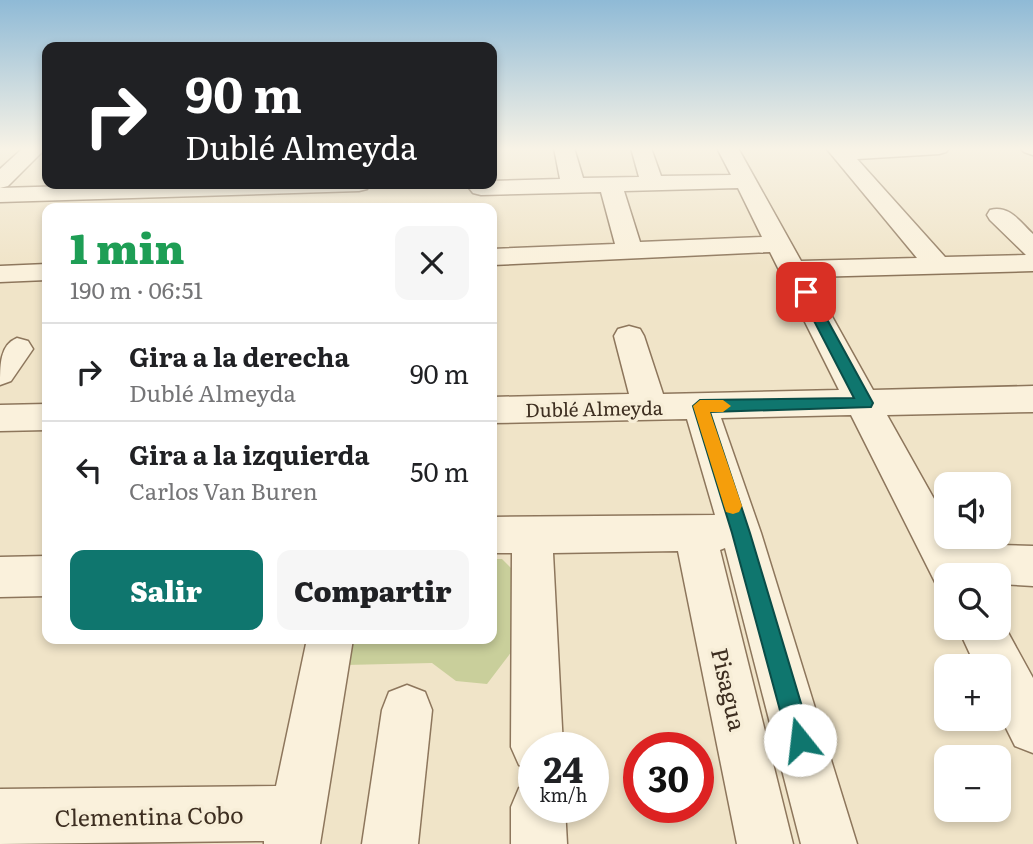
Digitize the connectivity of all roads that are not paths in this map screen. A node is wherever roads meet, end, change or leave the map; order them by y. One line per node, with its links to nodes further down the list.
1 (545, 187): 6 (street)
2 (611, 187): 12 (street)
3 (749, 187): 10 (street)
4 (871, 187): 15 (street)
5 (242, 189): 7 (street)
6 (480, 193)
7 (125, 194): 8 (street)
8 (0, 195)
9 (999, 215): 11 (street)
10 (780, 244): 12 (street); 16 (street)
11 (1033, 249)
12 (629, 252): 13 (street)
13 (497, 257)
14 (1033, 263): 15 (street)
15 (937, 265): 16 (street)
16 (794, 270): 21 (street)
17 (42, 272): 18 (street)
18 (0, 274)
19 (629, 336): 23 (street)
20 (1033, 399): 21 (street, Dublé Almeyda)
21 (865, 403): 22 (street, Dublé Almeyda); 28 (street)
22 (700, 406): 23 (street, Dublé Almeyda); 26 (street)
23 (650, 407): 24 (street, Dublé Almeyda)
24 (497, 410)
25 (695, 533): 26 (street); 27 (street); 43 (street, Pisagua)
26 (741, 533): 44 (street)
27 (512, 535): 37 (street)
28 (947, 563)
29 (1033, 566): 30 (street)
30 (1011, 567)
31 (42, 576): 32 (street)
32 (0, 577)
33 (987, 640): 36 (street)
34 (329, 644): 40 (street)
35 (407, 710): 41 (street)
36 (1033, 729)
37 (535, 732)
38 (0, 817): 40 (street, Clementina Cobo)
39 (538, 823): 42 (street)
40 (295, 828)
41 (390, 844)
42 (539, 844)
43 (765, 844)
44 (829, 844)

